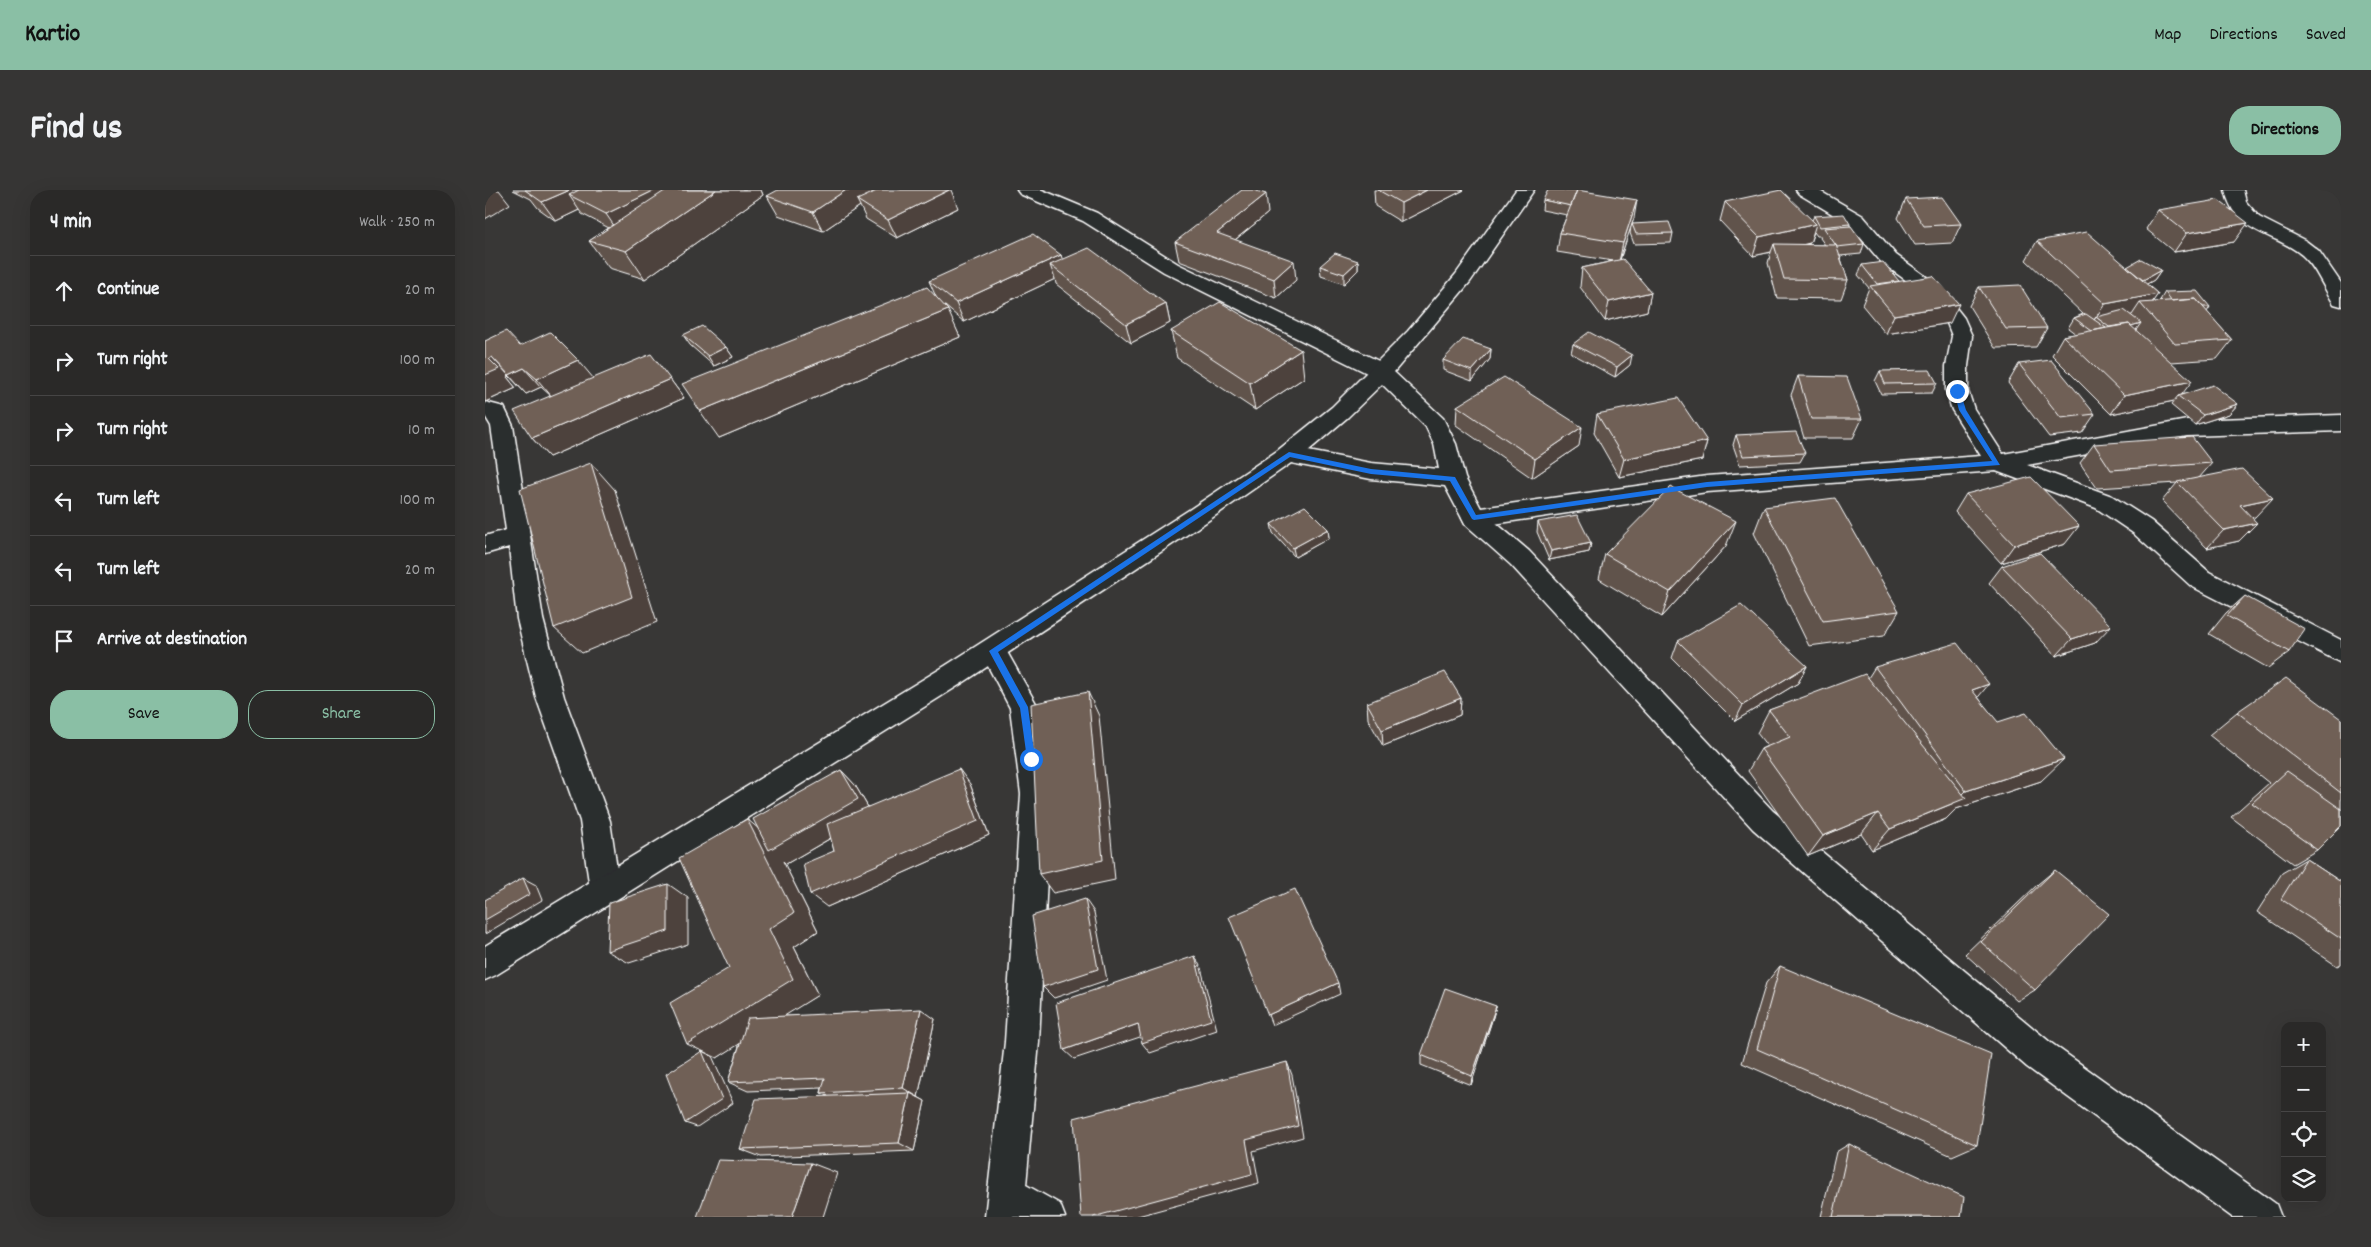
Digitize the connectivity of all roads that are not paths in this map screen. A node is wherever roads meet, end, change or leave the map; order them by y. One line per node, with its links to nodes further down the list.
1 (1026, 190): 6 (street)
2 (1525, 190): 6 (street)
3 (1805, 190): 10 (street)
4 (2234, 190): 5 (street)
5 (2341, 300)
6 (1381, 371): 9 (street); 11 (street)
7 (485, 409): 13 (street)
8 (2341, 423): 10 (street)
9 (1289, 455): 11 (street); 15 (street)
10 (1997, 464): 12 (street); 16 (street)
11 (1453, 478): 12 (street)
12 (1474, 518): 21 (street)
13 (519, 535): 14 (street); 17 (street)
14 (485, 545)
15 (993, 651): 17 (street); 19 (street)
16 (2341, 652)
17 (605, 889): 18 (street)
18 (485, 964)
19 (1005, 1205): 20 (street)
20 (1047, 1217)
21 (2263, 1217)

